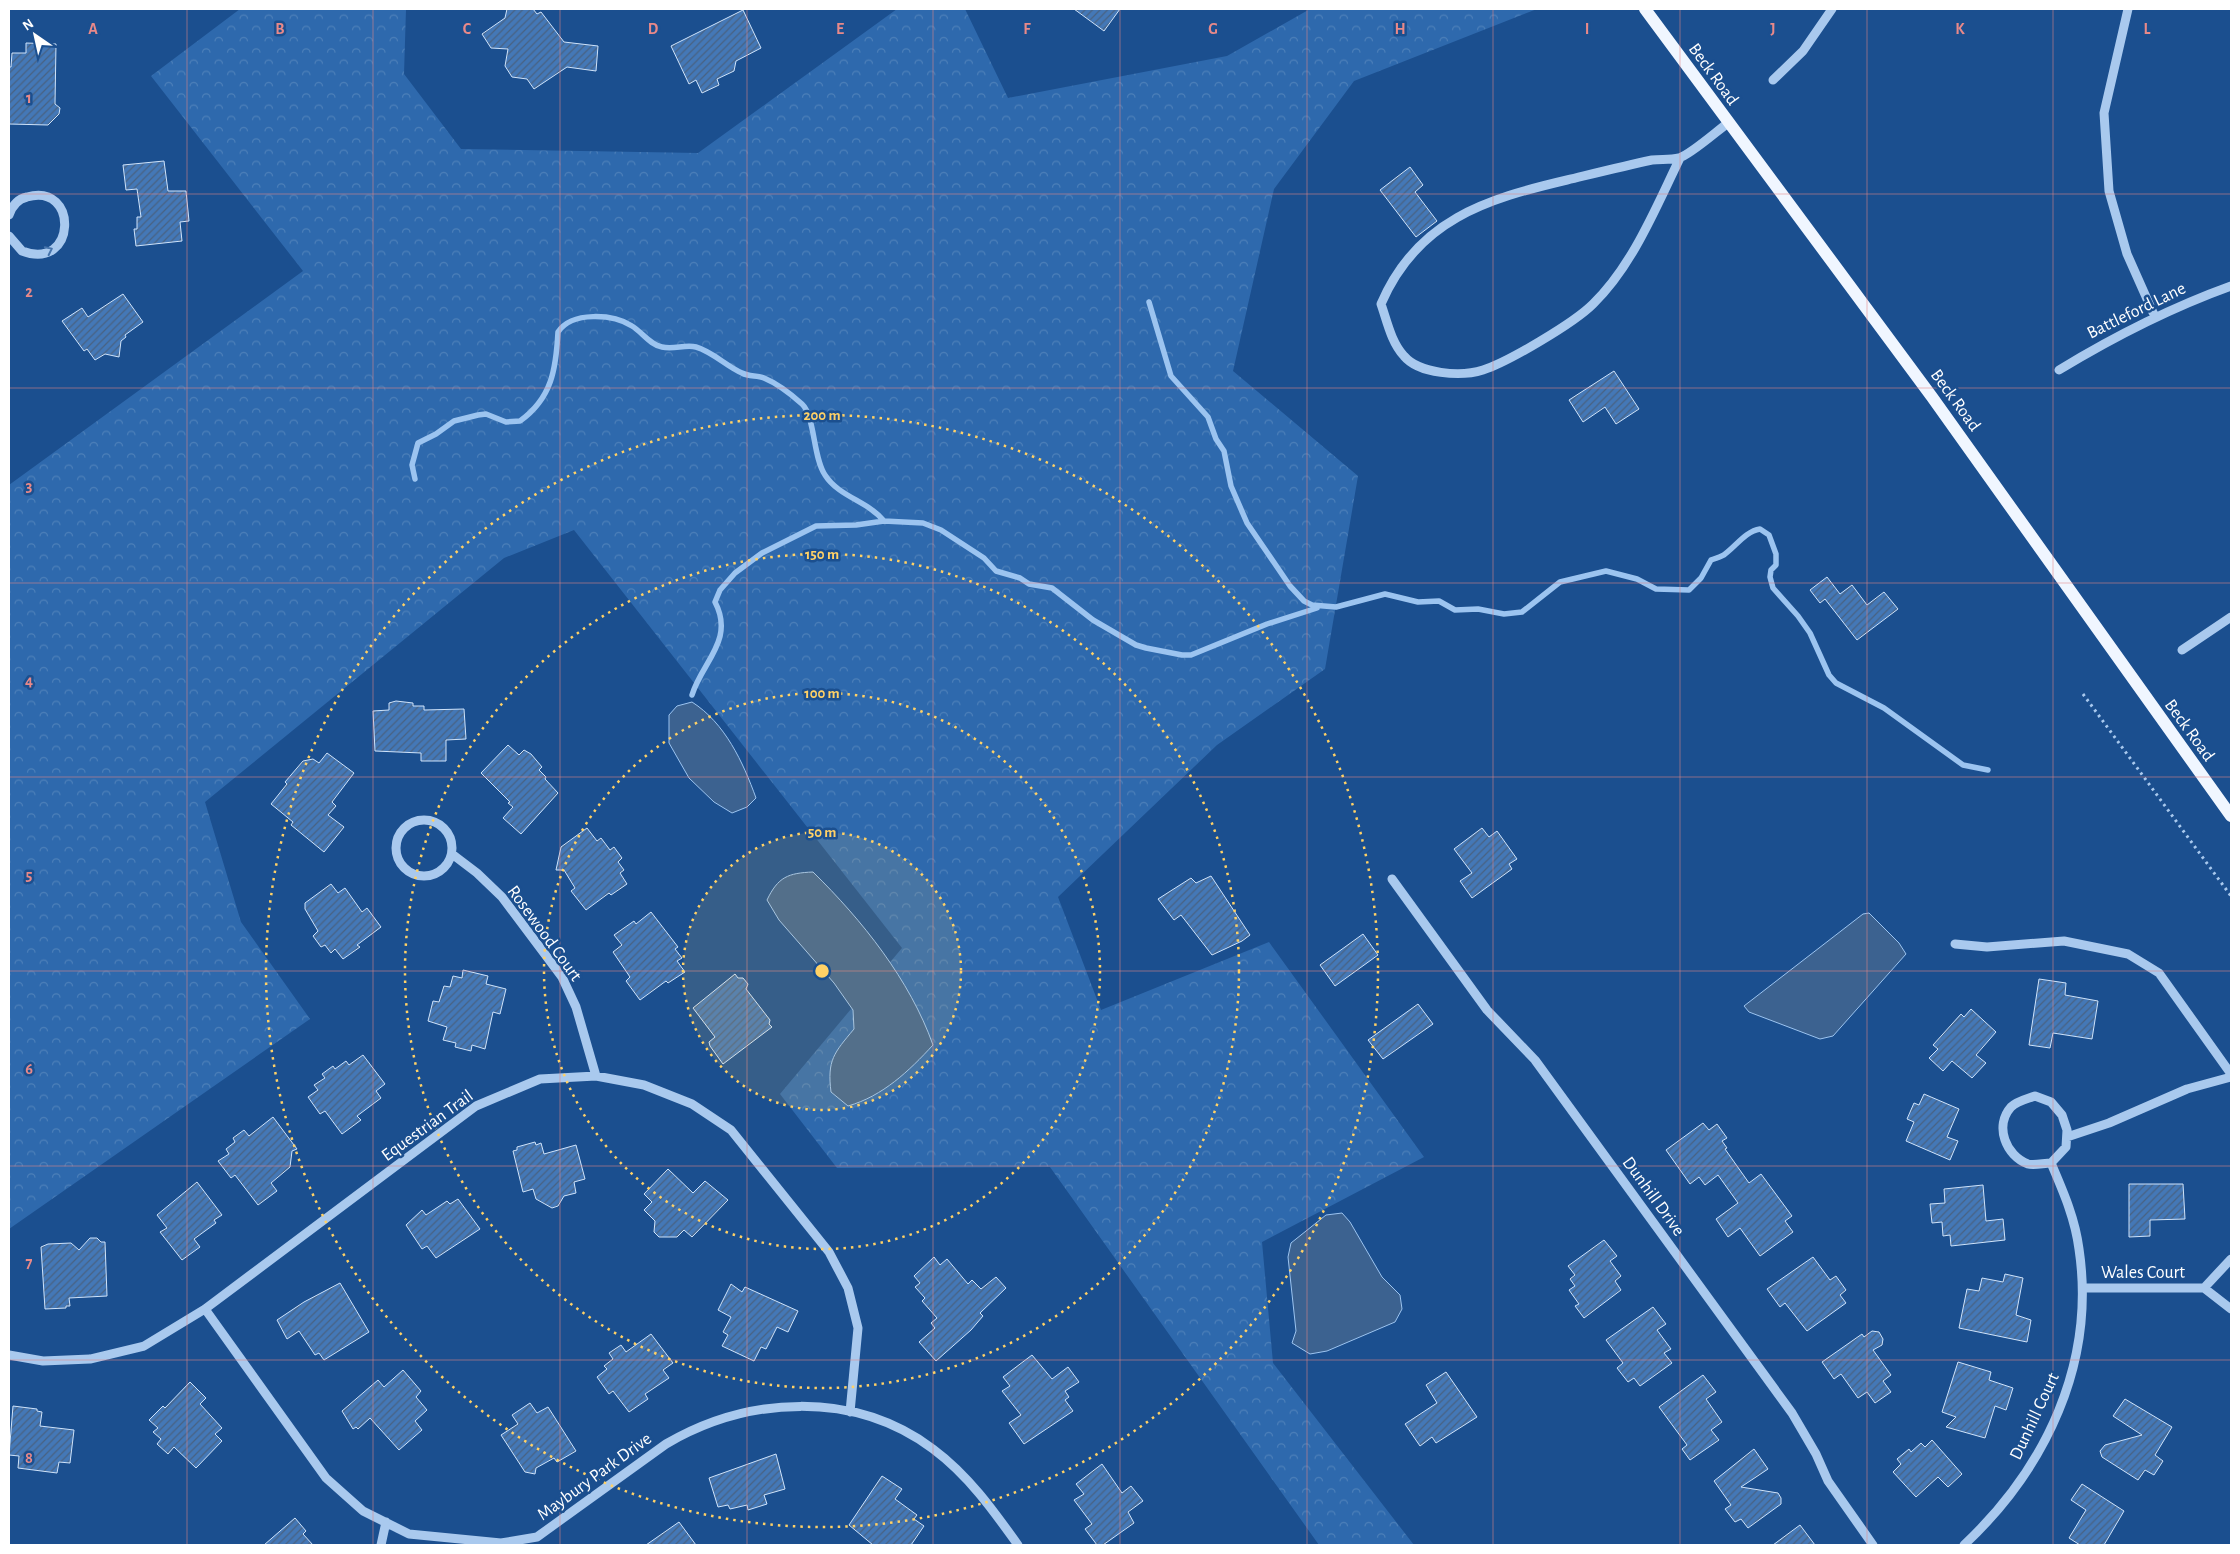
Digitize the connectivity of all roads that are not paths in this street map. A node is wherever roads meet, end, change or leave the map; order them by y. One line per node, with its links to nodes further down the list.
1 (1645, 9): 5 (main road, Beck Road)
2 (1832, 9): 4 (street)
3 (2128, 9): 10 (street)
4 (1773, 80)
5 (1728, 123): 6 (street); 14 (main road, Beck Road)
6 (1680, 158): 6 (street)
7 (9, 215): 8 (street, one-way to 7)
8 (9, 236)
9 (2231, 286): 10 (street, Battleford Lane)
10 (2155, 317): 11 (street, Battleford Lane)
11 (2059, 370)
12 (2231, 617): 13 (street)
13 (2182, 650)
14 (2231, 816)
15 (452, 854): 15 (street); 19 (street, Rosewood Court)
16 (1392, 879): 32 (street, Dunhill Drive)
17 (1955, 944): 18 (street)
18 (2231, 1075): 20 (street)
19 (596, 1076): 25 (street, Equestrian Trail); 28 (street, Equestrian Trail)
20 (2067, 1137): 21 (street); 21 (street)
21 (2051, 1163): 23 (street, Dunhill Court)
22 (2231, 1259): 24 (street, Wales Court)
23 (2082, 1288): 24 (street, Wales Court); 33 (street, Dunhill Court)
24 (2204, 1288): 26 (street, Wales Court)
25 (205, 1309): 27 (street, Equestrian Trail); 29 (street, Maybury Park Drive)
26 (2231, 1309)
27 (9, 1355)
28 (850, 1412): 29 (street, Maybury Park Drive); 31 (street, Maybury Park Drive)
29 (386, 1522): 30 (street)
30 (381, 1545)
31 (1018, 1545)
32 (1873, 1545)
33 (1964, 1545)

